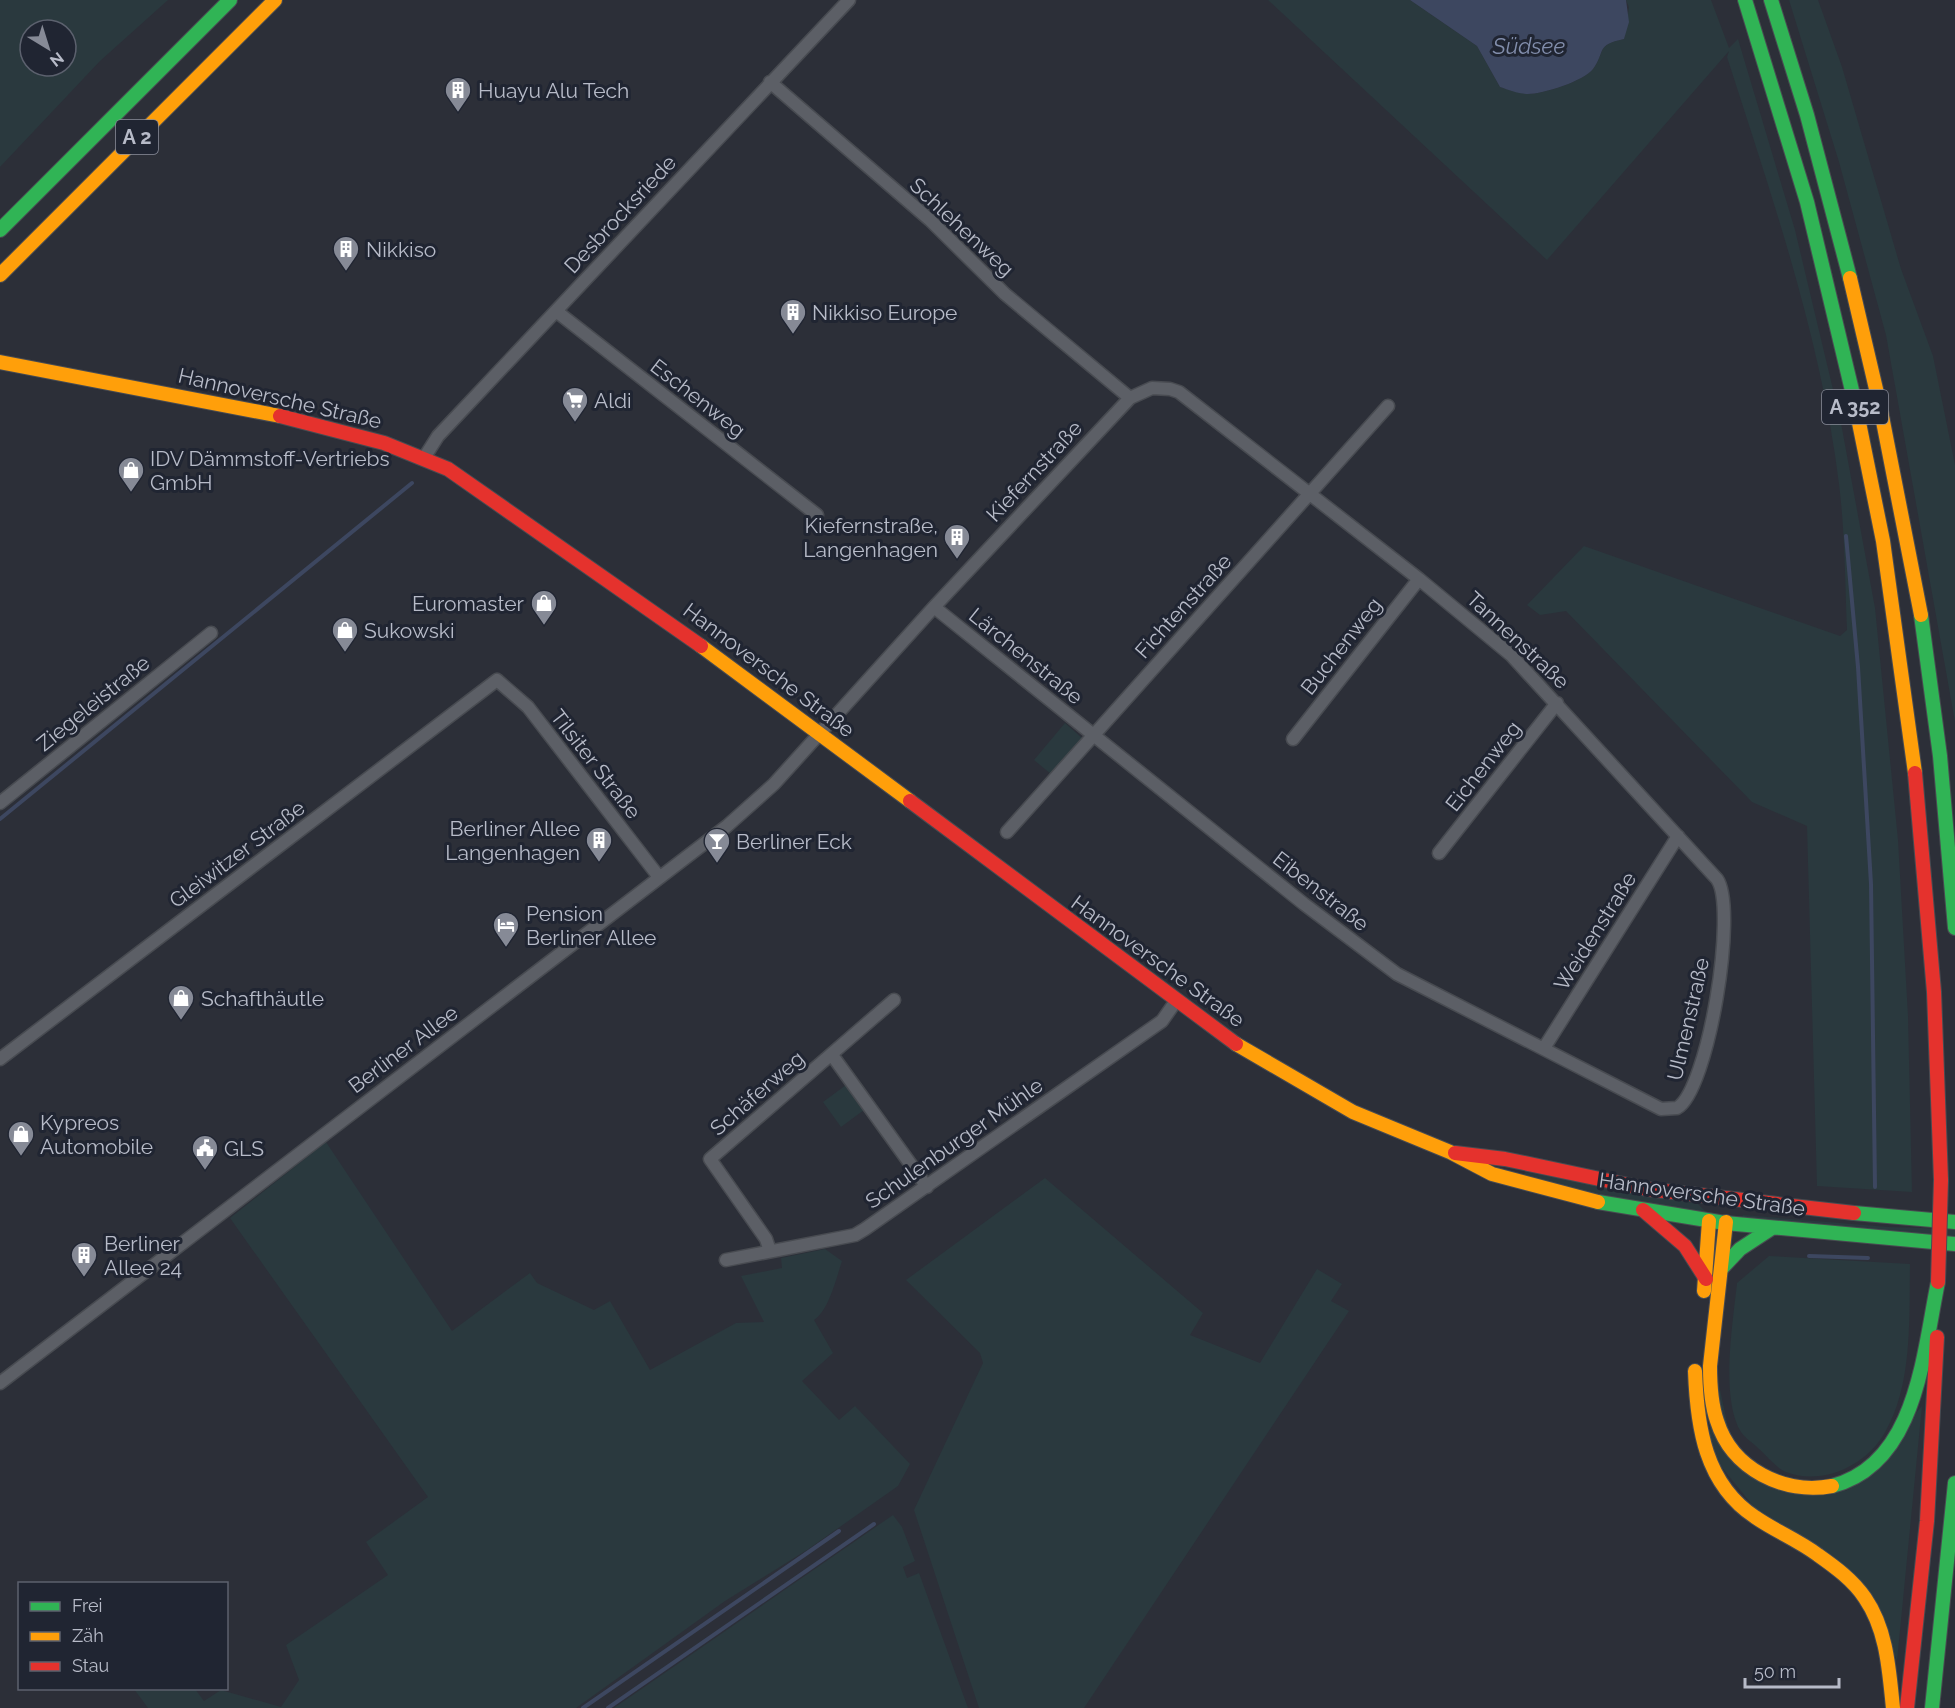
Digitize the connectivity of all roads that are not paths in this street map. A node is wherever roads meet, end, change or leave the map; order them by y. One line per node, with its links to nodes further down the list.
1 (230, 0): 7 (main road, A 2)
2 (275, 0): 8 (main road, A 2)
3 (849, 0): 6 (street, Desbrocksriede)
4 (1745, 0): 50 (main road, A 352, bridge)
5 (1771, 0): 19 (main road, A 352)
6 (770, 82): 9 (street, Desbrocksriede); 11 (street, Schlehenweg)
7 (0, 230)
8 (0, 274)
9 (556, 311): 13 (street, Desbrocksriede); 15 (street, Eschenweg)
10 (0, 362): 13 (main road, Hannoversche Straße)
11 (1130, 398): 14 (street, Kiefernstraße); 17 (street, Kiefernstraße)
12 (1388, 406): 14 (street, Fichtenstraße)
13 (424, 458): 22 (main road, Hannoversche Straße)
14 (1311, 494): 16 (street, Tannenstraße); 23 (street, Fichtenstraße)
15 (817, 515)
16 (1419, 579): 21 (street, Tannenstraße); 24 (street, Buchenweg)
17 (934, 607): 22 (street, Kiefernstraße); 23 (street, Lärchenstraße)
18 (211, 633): 26 (street, Ziegeleistraße)
19 (1927, 652): 25 (main road); 31 (main road, A 352)
20 (497, 680): 30 (street, Tilsiter Straße); 36 (street, Gleiwitzer Straße)
21 (1557, 703): 28 (street, Tannenstraße); 29 (street, Eichenweg)
22 (818, 733): 30 (street, Berliner Allee); 33 (main road, Hannoversche Straße)
23 (1093, 735): 27 (street, Fichtenstraße); 34 (street, Eibenstraße)
24 (1293, 739)
25 (1955, 778)
26 (0, 803)
27 (1007, 832)
28 (1678, 836): 34 (street, Weidenstraße); 34 (street, Ulmenstraße)
29 (1439, 854)
30 (659, 877): 53 (street, Berliner Allee)
31 (1955, 928)
32 (894, 1000): 35 (street, Schäferweg)
33 (1176, 1001): 37 (main road, Hannoversche Straße); 38 (street, Schulenburger Mühle)
34 (1544, 1047)
35 (832, 1055): 38 (street, Schäferweg); 46 (street, Schäferweg)
36 (0, 1059)
37 (1451, 1153): 39 (main road, Hannoversche Straße); 40 (main road, Hannoversche Straße)
38 (927, 1187): 46 (street, Schulenburger Mühle)
39 (1720, 1198): 41 (main road); 42 (main road); 43 (main road, Hannoversche Straße)
40 (1643, 1210): 41 (main road, Hannoversche Straße); 49 (main road)
41 (1709, 1221): 42 (main road, Hannoversche Straße); 49 (main road)
42 (1726, 1222): 44 (main road, Hannoversche Straße); 48 (main road)
43 (1955, 1222)
44 (1772, 1228): 45 (main road, Hannoversche Straße); 48 (main road)
45 (1955, 1244)
46 (770, 1251): 47 (street, Schulenburger Mühle)
47 (726, 1260)
48 (1722, 1268): 50 (main road)
49 (1706, 1279): 51 (main road)
50 (1938, 1282): 56 (main road, A 352)
51 (1700, 1322)
52 (1696, 1354): 55 (main road)
53 (0, 1383)
54 (1955, 1483): 57 (main road)
55 (1893, 1708)
56 (1907, 1708)
57 (1932, 1708)

